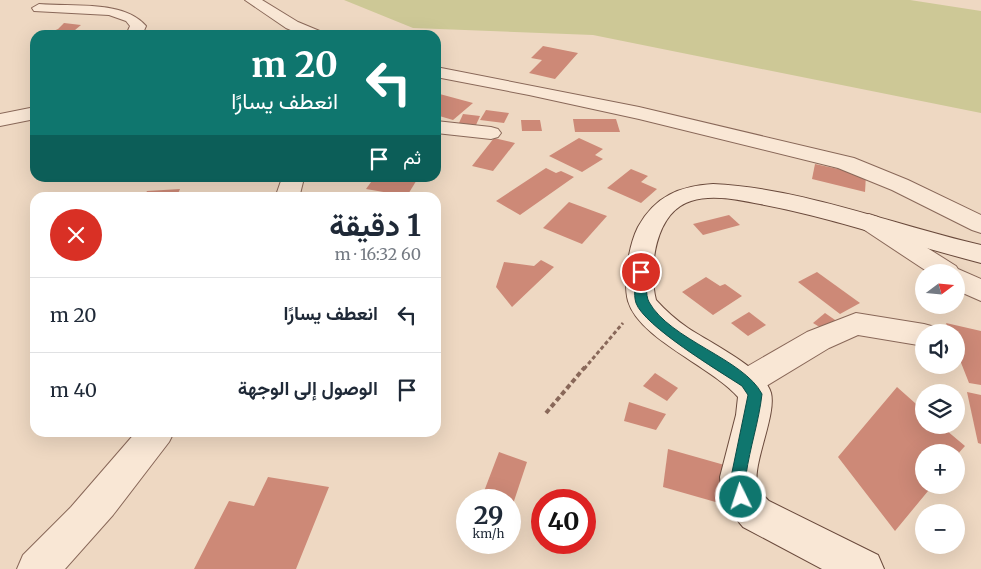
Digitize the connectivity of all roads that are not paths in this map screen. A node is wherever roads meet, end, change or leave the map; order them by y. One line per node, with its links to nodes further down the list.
1 (252, 0): 4 (street)
2 (39, 8): 3 (street)
3 (136, 30)
4 (304, 30)
5 (441, 73): 11 (street)
6 (30, 114): 7 (street)
7 (0, 120)
8 (441, 127): 9 (street)
9 (491, 133)
10 (869, 222): 12 (street); 13 (street); 17 (street)
11 (981, 225)
12 (981, 254)
13 (934, 264)
14 (965, 283): 15 (street)
15 (981, 291)
16 (915, 334): 17 (street)
17 (747, 382): 20 (street)
18 (153, 437): 19 (street)
19 (37, 569)
20 (864, 569)

